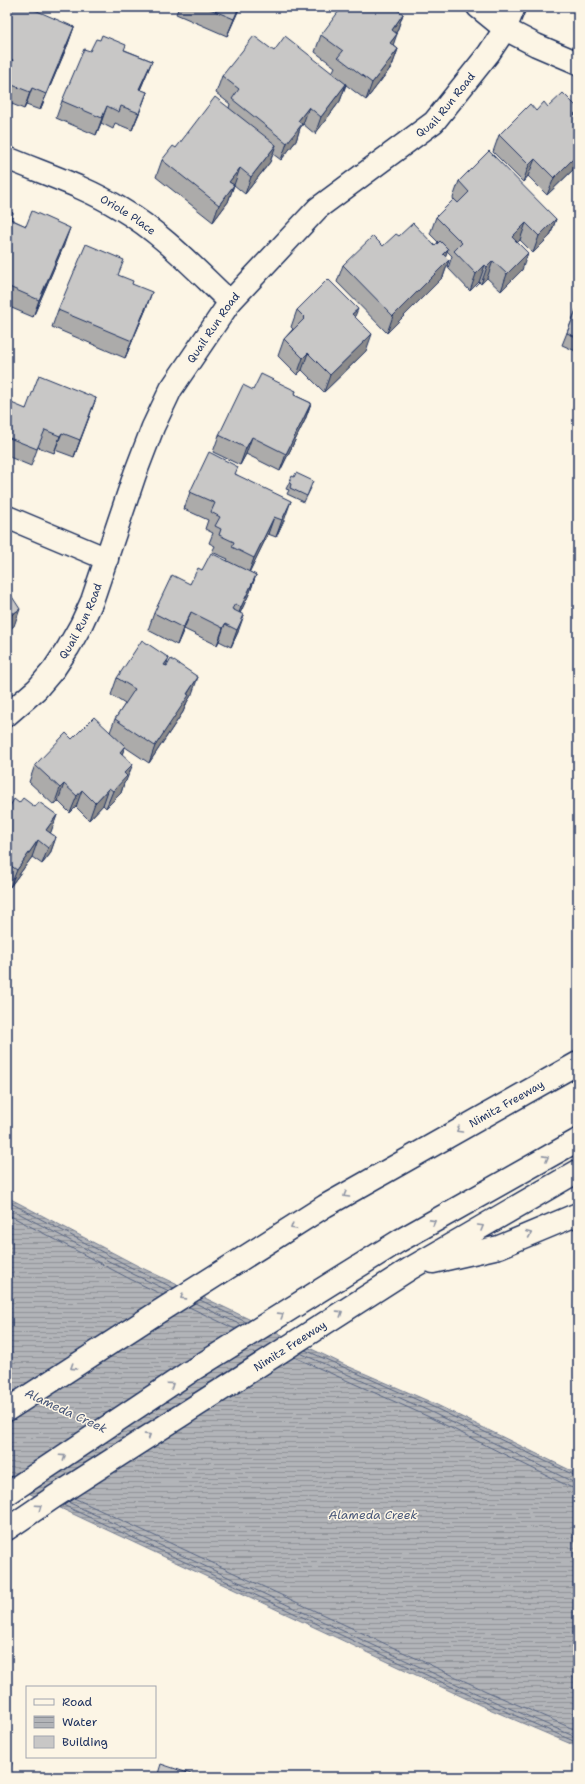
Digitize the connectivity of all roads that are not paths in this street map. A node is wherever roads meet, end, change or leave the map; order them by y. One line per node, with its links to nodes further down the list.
1 (478, 7): 3 (main road)
2 (514, 7): 3 (main road, Quail Run Road)
3 (505, 29): 4 (main road); 6 (main road, Quail Run Road)
4 (578, 63)
5 (7, 158): 6 (main road, Oriole Place)
6 (230, 302): 8 (main road, Quail Run Road)
7 (7, 517): 8 (main road)
8 (107, 559): 9 (main road, Quail Run Road)
9 (7, 716)
10 (578, 1063): 15 (main road, Nimitz Freeway, one-way to 15)
11 (578, 1140): 16 (main road, one-way to 11)
12 (578, 1172): 14 (main road, Nimitz Freeway, one-way to 12)
13 (578, 1214): 14 (main road, one-way to 13)
14 (411, 1268): 17 (main road, Nimitz Freeway, one-way to 14)
15 (7, 1410)
16 (7, 1494)
17 (7, 1529)

